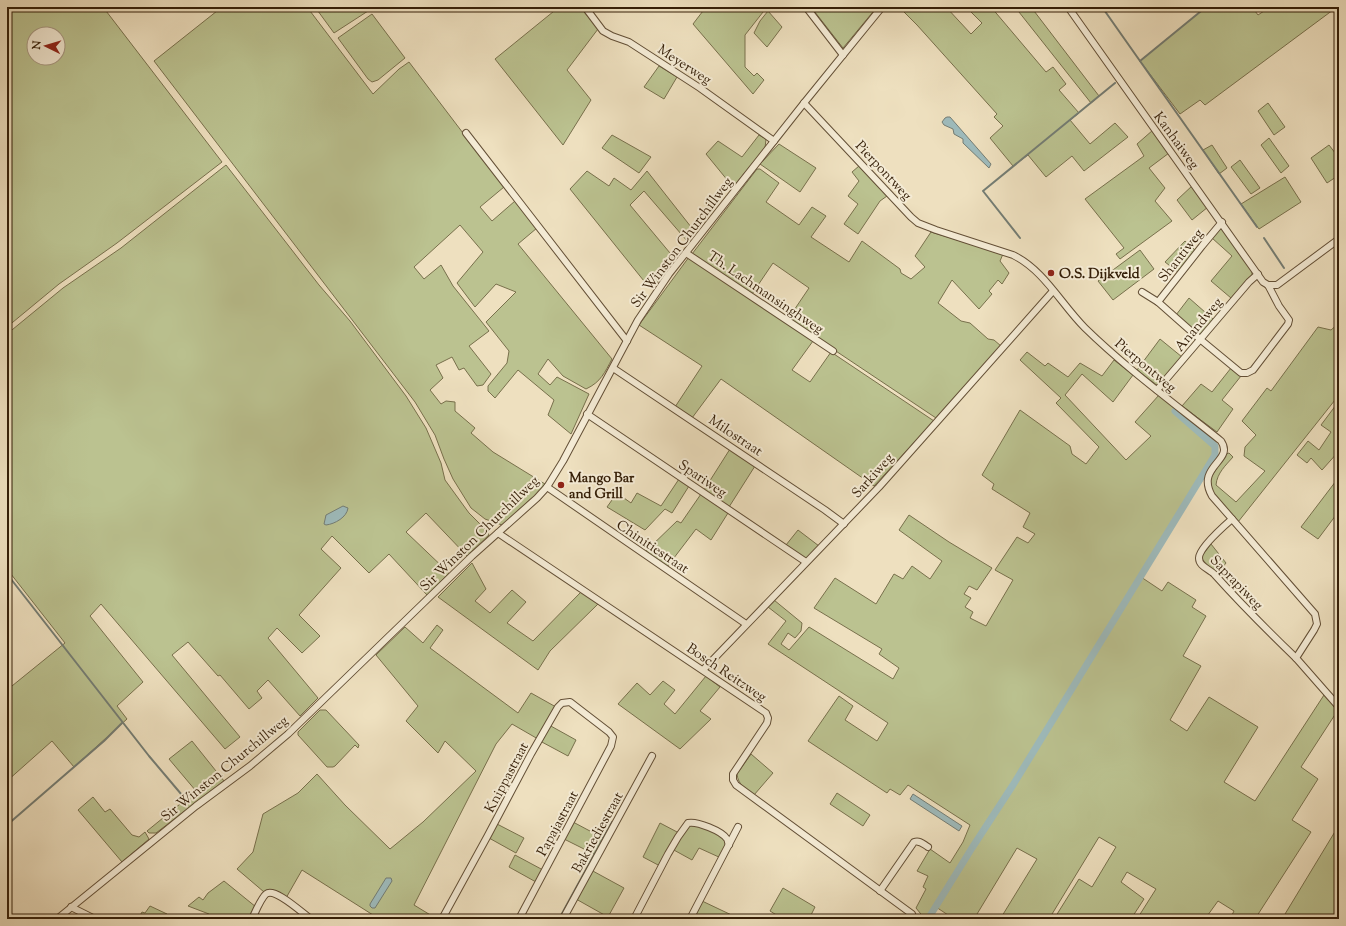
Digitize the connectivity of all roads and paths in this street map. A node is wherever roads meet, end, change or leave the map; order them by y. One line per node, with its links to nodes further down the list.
1 (586, 7): 8 (street, Meyerweg)
2 (806, 7): 5 (street)
3 (882, 7): 5 (street, Sir Winston Churchillweg)
4 (1068, 7): 9 (street, Kanhaiweg)
5 (843, 55): 6 (street, Sir Winston Churchillweg)
6 (804, 103): 8 (street, Sir Winston Churchillweg); 14 (street, Pierpontweg)
7 (466, 132): 18 (street)
8 (774, 141): 11 (street, Sir Winston Churchillweg)
9 (1222, 222): 12 (street, Kanhaiweg); 16 (street, Shantiweg)
10 (1339, 240): 13 (street)
11 (686, 253): 18 (street, Sir Winston Churchillweg); 19 (street, Th. Lachmansinghweg)
12 (1258, 274): 13 (street, Kanhaiweg); 17 (street, Anandweg)
13 (1268, 285): 17 (street, Kanhaiweg)
14 (1053, 291): 21 (street, Pierpontweg); 25 (street, Sarkiweg)
15 (1142, 292): 16 (street)
16 (1158, 302): 17 (street)
17 (1201, 340): 21 (street, Anandweg)
18 (627, 341): 20 (street, Sir Winston Churchillweg)
19 (833, 351)
20 (613, 368): 22 (street, Sir Winston Churchillweg); 25 (street, Milostraat)
21 (1157, 390): 24 (street, Pierpontweg)
22 (587, 414): 23 (street, Sir Winston Churchillweg); 27 (street, Spariweg)
23 (547, 487): 26 (street, Sir Winston Churchillweg); 28 (street, Chinitiestraat)
24 (1232, 518): 29 (street, Pierpontweg); 29 (street, Saprapiweg)
25 (844, 524): 27 (street, Sarkiweg)
26 (498, 533): 30 (street, Bosch Reitzweg); 38 (street, Sir Winston Churchillweg)
27 (806, 562): 28 (street, Sarkiweg)
28 (746, 624): 30 (street, Sarkiweg)
29 (1296, 658): 31 (street)
30 (703, 670): 37 (street, Bosch Reitzweg)
31 (1339, 707)
32 (613, 737): 43 (street, Knippastraat); 44 (street, Papajastraat)
33 (652, 756): 45 (street, Bakriediestraat)
34 (738, 827): 35 (street)
35 (729, 845): 46 (street); 47 (street)
36 (928, 847): 37 (street)
37 (880, 891): 48 (street, Bosch Reitzweg)
38 (71, 907): 39 (street, Sir Winston Churchillweg); 40 (street)
39 (57, 919)
40 (95, 919)
41 (252, 919): 42 (street)
42 (311, 919)
43 (442, 919)
44 (518, 919)
45 (563, 919)
46 (634, 919)
47 (690, 919)
48 (914, 919)

